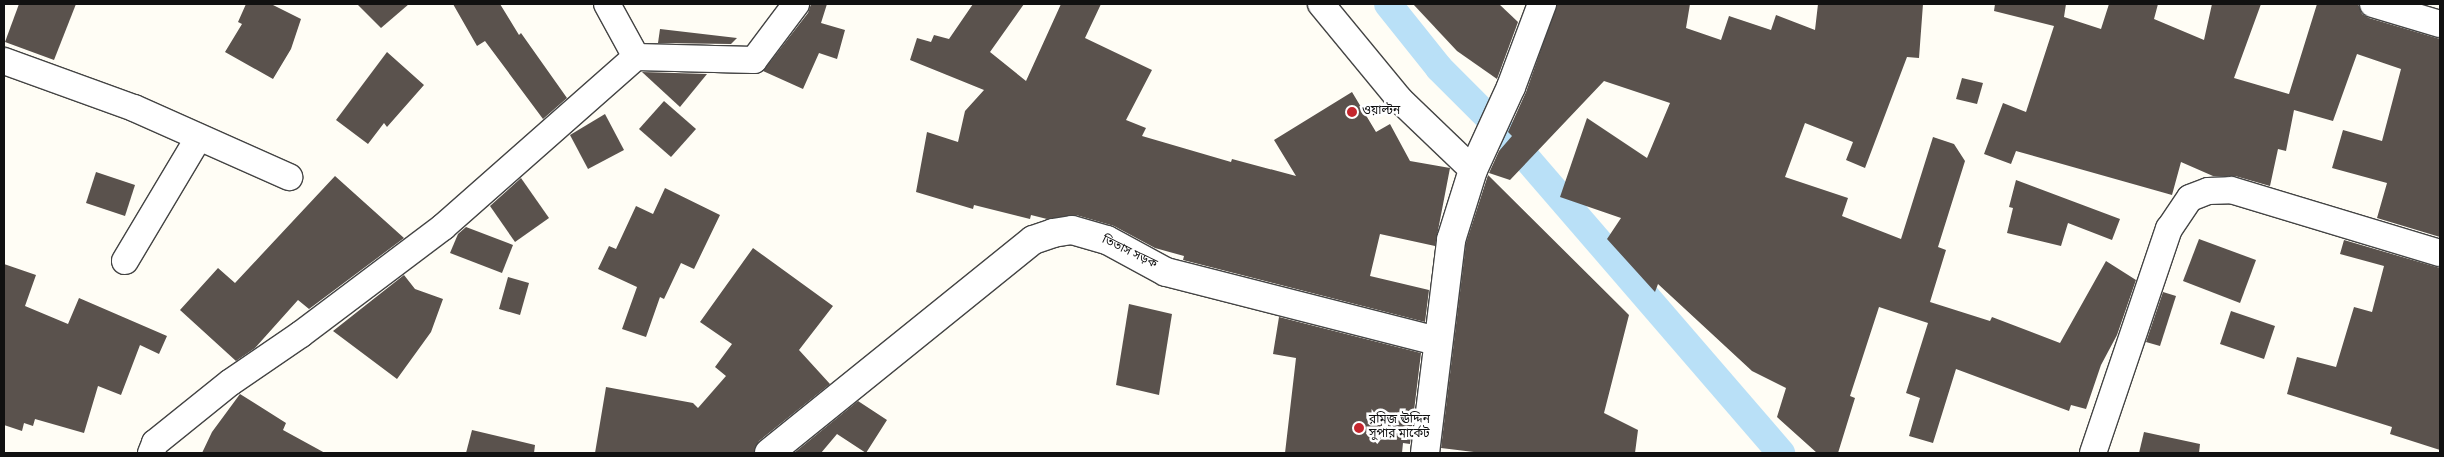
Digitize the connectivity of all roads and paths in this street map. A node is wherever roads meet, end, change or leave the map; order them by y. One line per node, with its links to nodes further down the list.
1 (607, 4): 7 (street)
2 (796, 4): 7 (street)
3 (1321, 4): 10 (street)
4 (1542, 4): 10 (street)
5 (2373, 4): 6 (street)
6 (2440, 24)
7 (636, 58): 15 (street)
8 (4, 61): 9 (street)
9 (199, 137): 11 (street); 13 (street)
10 (1478, 158): 14 (street)
11 (289, 177)
12 (2440, 253): 18 (street)
13 (125, 261)
14 (1436, 341): 16 (street, তিতাস সড়ক); 17 (street)
15 (151, 453)
16 (769, 453)
17 (1424, 453)
18 (2093, 453)

